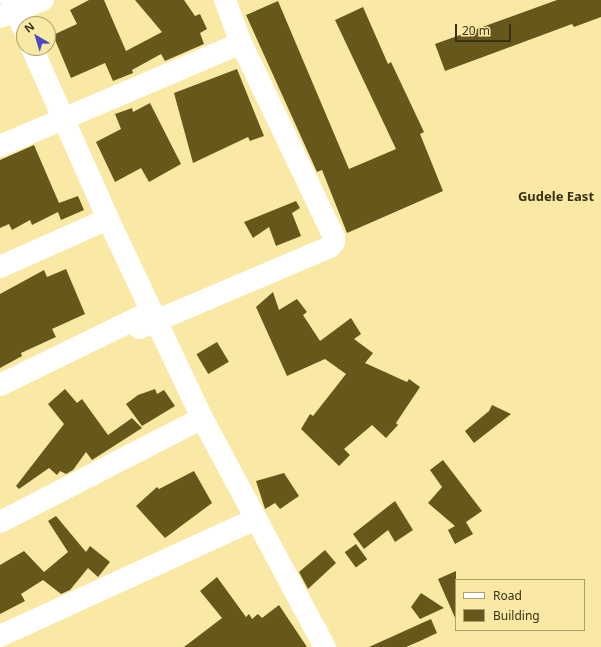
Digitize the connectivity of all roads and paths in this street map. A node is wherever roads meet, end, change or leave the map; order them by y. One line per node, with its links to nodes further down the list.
1 (43, 0): 3 (street)
2 (225, 0): 4 (street)
3 (13, 14)
4 (241, 43): 6 (street); 10 (street)
5 (35, 56): 6 (street)
6 (63, 119): 7 (street); 8 (street)
7 (0, 146)
8 (108, 219): 9 (street); 10 (street)
9 (0, 267)
10 (144, 320): 11 (street); 12 (street)
11 (0, 385)
12 (202, 418): 13 (street); 14 (street)
13 (255, 519): 15 (street); 16 (street)
14 (0, 522)
15 (0, 636)
16 (325, 647)

